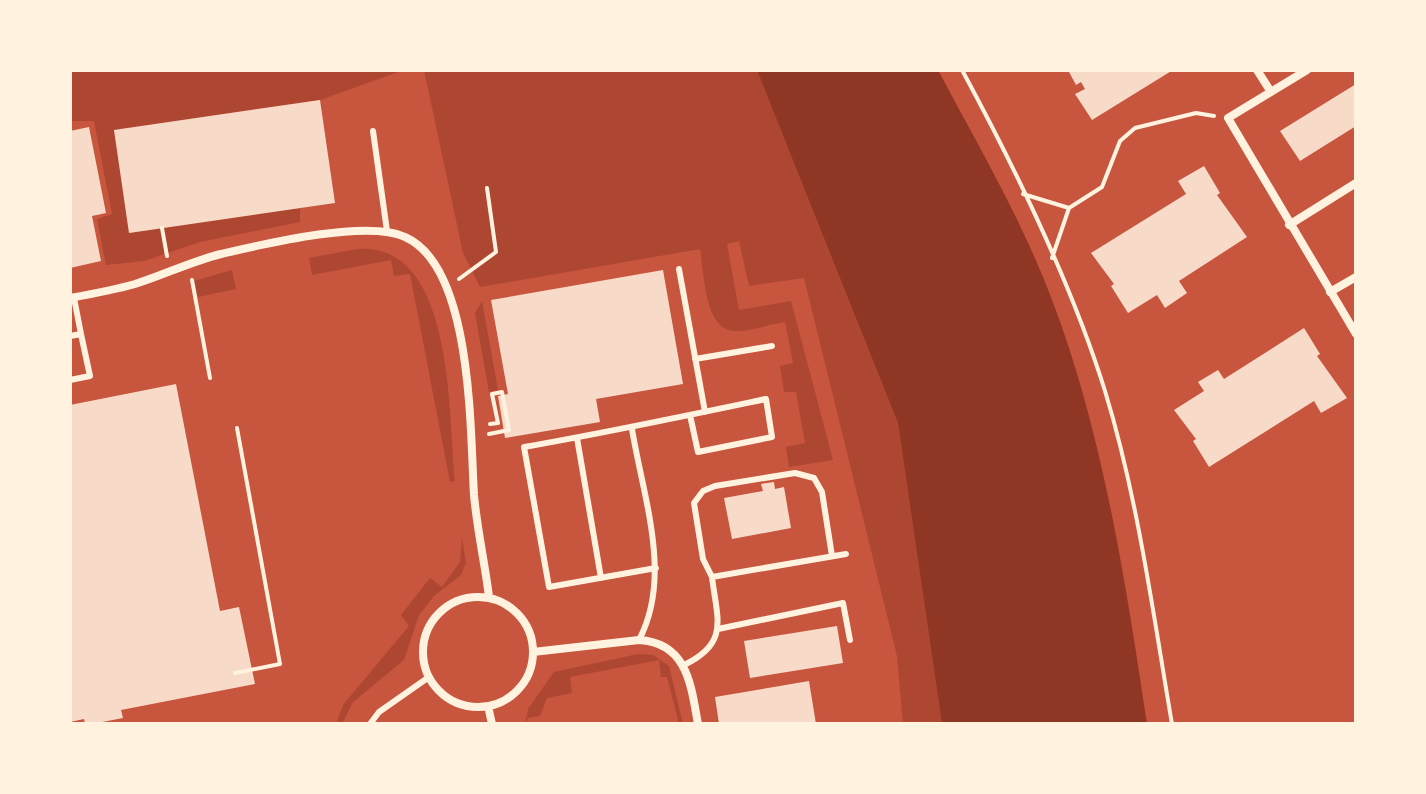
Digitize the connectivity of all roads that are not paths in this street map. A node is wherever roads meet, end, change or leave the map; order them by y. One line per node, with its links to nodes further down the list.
1 (1257, 70): 3 (street)
2 (1307, 70): 3 (street)
3 (1271, 92): 6 (street)
4 (373, 131): 7 (lane)
5 (1356, 183): 6 (street)
6 (1289, 225): 10 (street)
7 (387, 231): 11 (street); 27 (street)
8 (679, 269): 16 (lane)
9 (1356, 277): 10 (street)
10 (1330, 292): 13 (street)
11 (72, 298): 12 (lane)
12 (81, 334): 14 (lane); 17 (lane)
13 (1356, 334)
14 (70, 336)
15 (772, 346): 16 (lane)
16 (695, 359): 18 (lane)
17 (70, 380)
18 (705, 412): 19 (lane); 19 (lane)
19 (690, 415): 20 (lane)
20 (632, 429): 21 (lane); 24 (lane)
21 (577, 438): 26 (lane); 26 (lane)
22 (846, 554): 23 (lane)
23 (832, 556): 25 (lane); 25 (lane)
24 (656, 568): 26 (lane); 29 (lane)
25 (712, 577): 28 (lane)
26 (601, 578)
27 (489, 597): 31 (street); 33 (street)
28 (718, 629): 30 (lane); 32 (lane)
29 (639, 640): 31 (street); 32 (street)
30 (850, 640)
31 (533, 652): 34 (street)
32 (684, 665): 37 (street)
33 (429, 677): 34 (street); 35 (lane)
34 (488, 706): 36 (street)
35 (370, 724)
36 (492, 724)
37 (698, 724)

